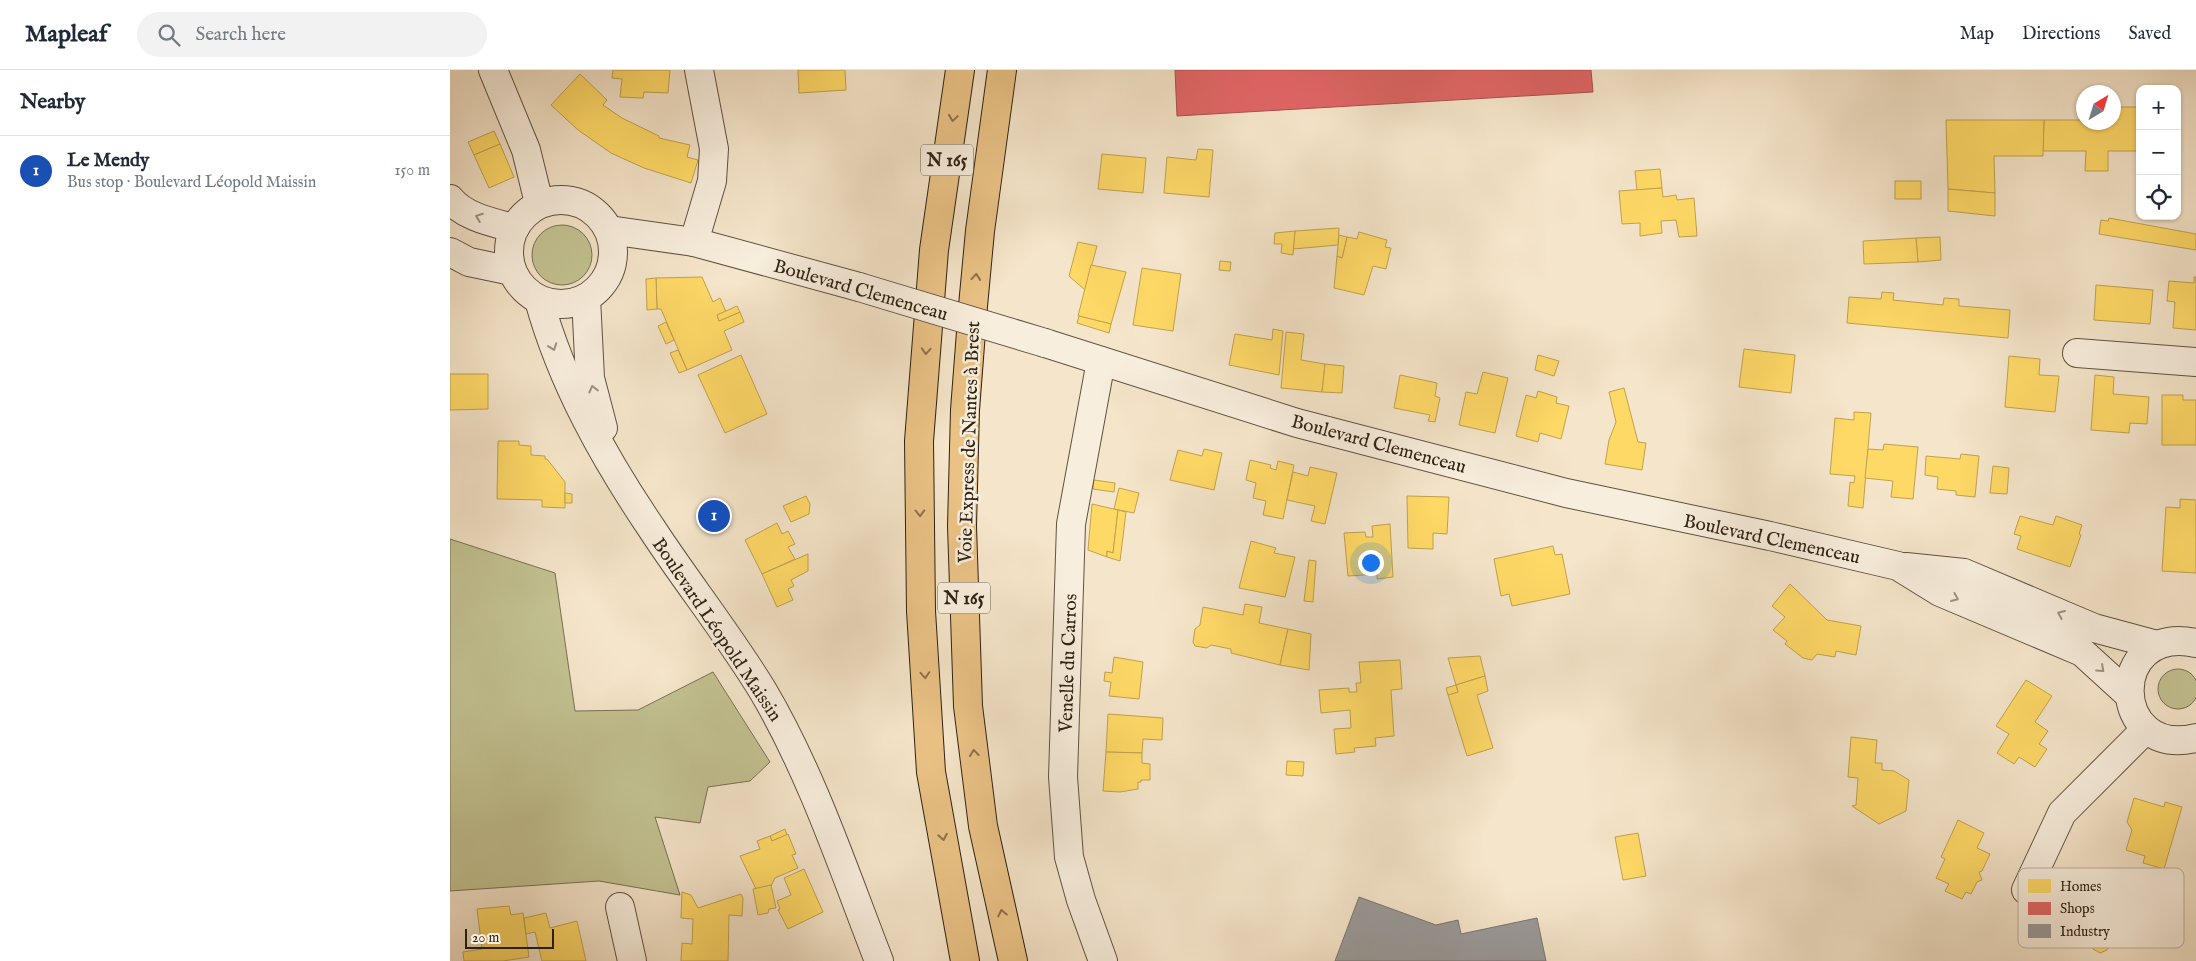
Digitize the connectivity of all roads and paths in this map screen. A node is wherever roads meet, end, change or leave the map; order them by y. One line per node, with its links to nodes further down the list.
1 (493, 70): 7 (street)
2 (699, 70): 11 (street)
3 (960, 70): 30 (highway, N 165, one-way to 30)
4 (1002, 70): 10 (highway, Voie Express de Nantes à Brest / N 165)
5 (1018, 70): 10 (highway)
6 (450, 199): 8 (street, one-way to 6)
7 (539, 203): 8 (street); 9 (street)
8 (514, 228): 13 (street)
9 (609, 230): 11 (street, Boulevard Clemenceau); 14 (street)
10 (980, 231): 31 (highway, Voie Express de Nantes à Brest / N 165, one-way to 10)
11 (694, 242): 17 (street, Boulevard Clemenceau, bridge)
12 (450, 252): 13 (street)
13 (512, 271): 15 (street)
14 (586, 298): 15 (street); 19 (street, Boulevard Léopold Maissin, one-way to 14)
15 (539, 300): 19 (street, Boulevard Léopold Maissin, one-way to 19)
16 (2077, 353): 18 (street)
17 (1100, 361): 20 (street, Boulevard Clemenceau); 32 (street, Venelle du Carros)
18 (2196, 362)
19 (614, 470): 29 (street, Boulevard Léopold Maissin)
20 (1898, 566): 21 (street, one-way to 20); 22 (street, Boulevard Clemenceau, one-way to 22)
21 (2183, 640): 22 (street)
22 (2128, 694): 23 (street)
23 (2157, 735): 24 (street); 25 (street); 26 (street)
24 (2196, 738)
25 (2196, 757)
26 (2036, 868)
27 (620, 907): 28 (street)
28 (632, 961)
29 (879, 961)
30 (965, 961)
31 (1013, 961)
32 (1103, 961)

